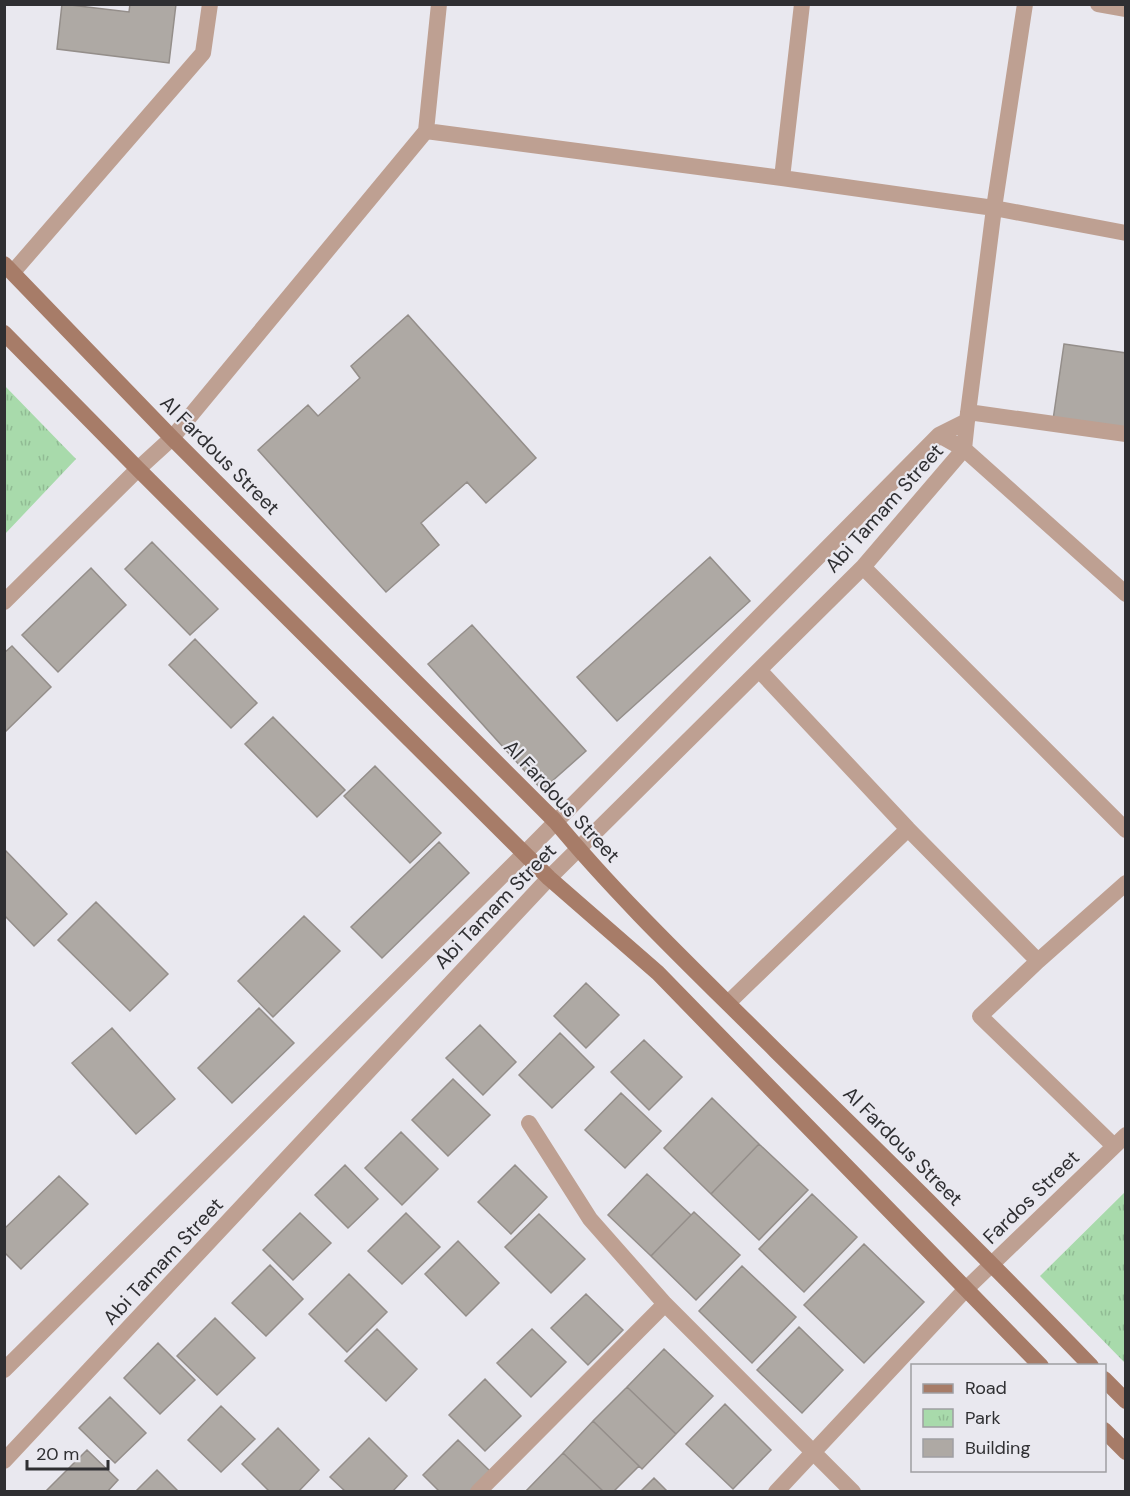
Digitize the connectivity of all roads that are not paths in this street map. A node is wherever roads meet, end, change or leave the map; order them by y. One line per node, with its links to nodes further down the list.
1 (210, 4): 11 (street)
2 (439, 4): 7 (street)
3 (802, 4): 8 (street)
4 (1026, 4): 9 (street)
5 (1098, 4): 6 (street)
6 (1125, 9)
7 (426, 132): 8 (street); 16 (street)
8 (782, 178): 9 (street)
9 (994, 208): 10 (street); 13 (street)
10 (1125, 233)
11 (9, 268): 16 (main road, Al Fardous Street)
12 (4, 333): 18 (main road)
13 (967, 416): 14 (street); 15 (street, Abi Tamam Street); 17 (street, Abi Tamam Street)
14 (1125, 434)
15 (939, 435): 17 (street); 23 (street, Abi Tamam Street)
16 (172, 438): 18 (street); 23 (main road, Al Fardous Street)
17 (964, 449): 19 (street, Abi Tamam Street); 20 (street)
18 (138, 470): 21 (street); 27 (main road)
19 (863, 567): 22 (street, Abi Tamam Street); 25 (street)
20 (1125, 594)
21 (4, 602)
22 (759, 670): 24 (street); 26 (street, Abi Tamam Street)
23 (555, 821): 26 (main road, Al Fardous Street); 27 (street, Abi Tamam Street)
24 (908, 829): 30 (street); 31 (street)
25 (1125, 830)
26 (578, 849): 28 (street, Abi Tamam Street); 31 (main road, Al Fardous Street)
27 (525, 853): 28 (main road); 39 (street, Abi Tamam Street)
28 (549, 878): 35 (main road); 45 (street, Abi Tamam Street)
29 (1125, 883): 30 (street)
30 (1038, 961): 33 (street)
31 (728, 1003): 34 (main road, Al Fardous Street)
32 (529, 1123): 36 (street)
33 (1120, 1141): 34 (street, Fardos Street)
34 (992, 1263): 35 (street, Fardos Street); 38 (main road, Al Fardous Street)
35 (966, 1289): 37 (main road); 43 (street, Fardos Street)
36 (664, 1304): 43 (street); 46 (street)
37 (1040, 1364)
38 (1090, 1364)
39 (4, 1370)
40 (1106, 1381): 41 (main road)
41 (1125, 1401)
42 (1106, 1432): 44 (main road)
43 (813, 1452): 47 (street, Fardos Street); 48 (street)
44 (1125, 1452)
45 (4, 1461)
46 (478, 1491)
47 (776, 1491)
48 (853, 1491)

